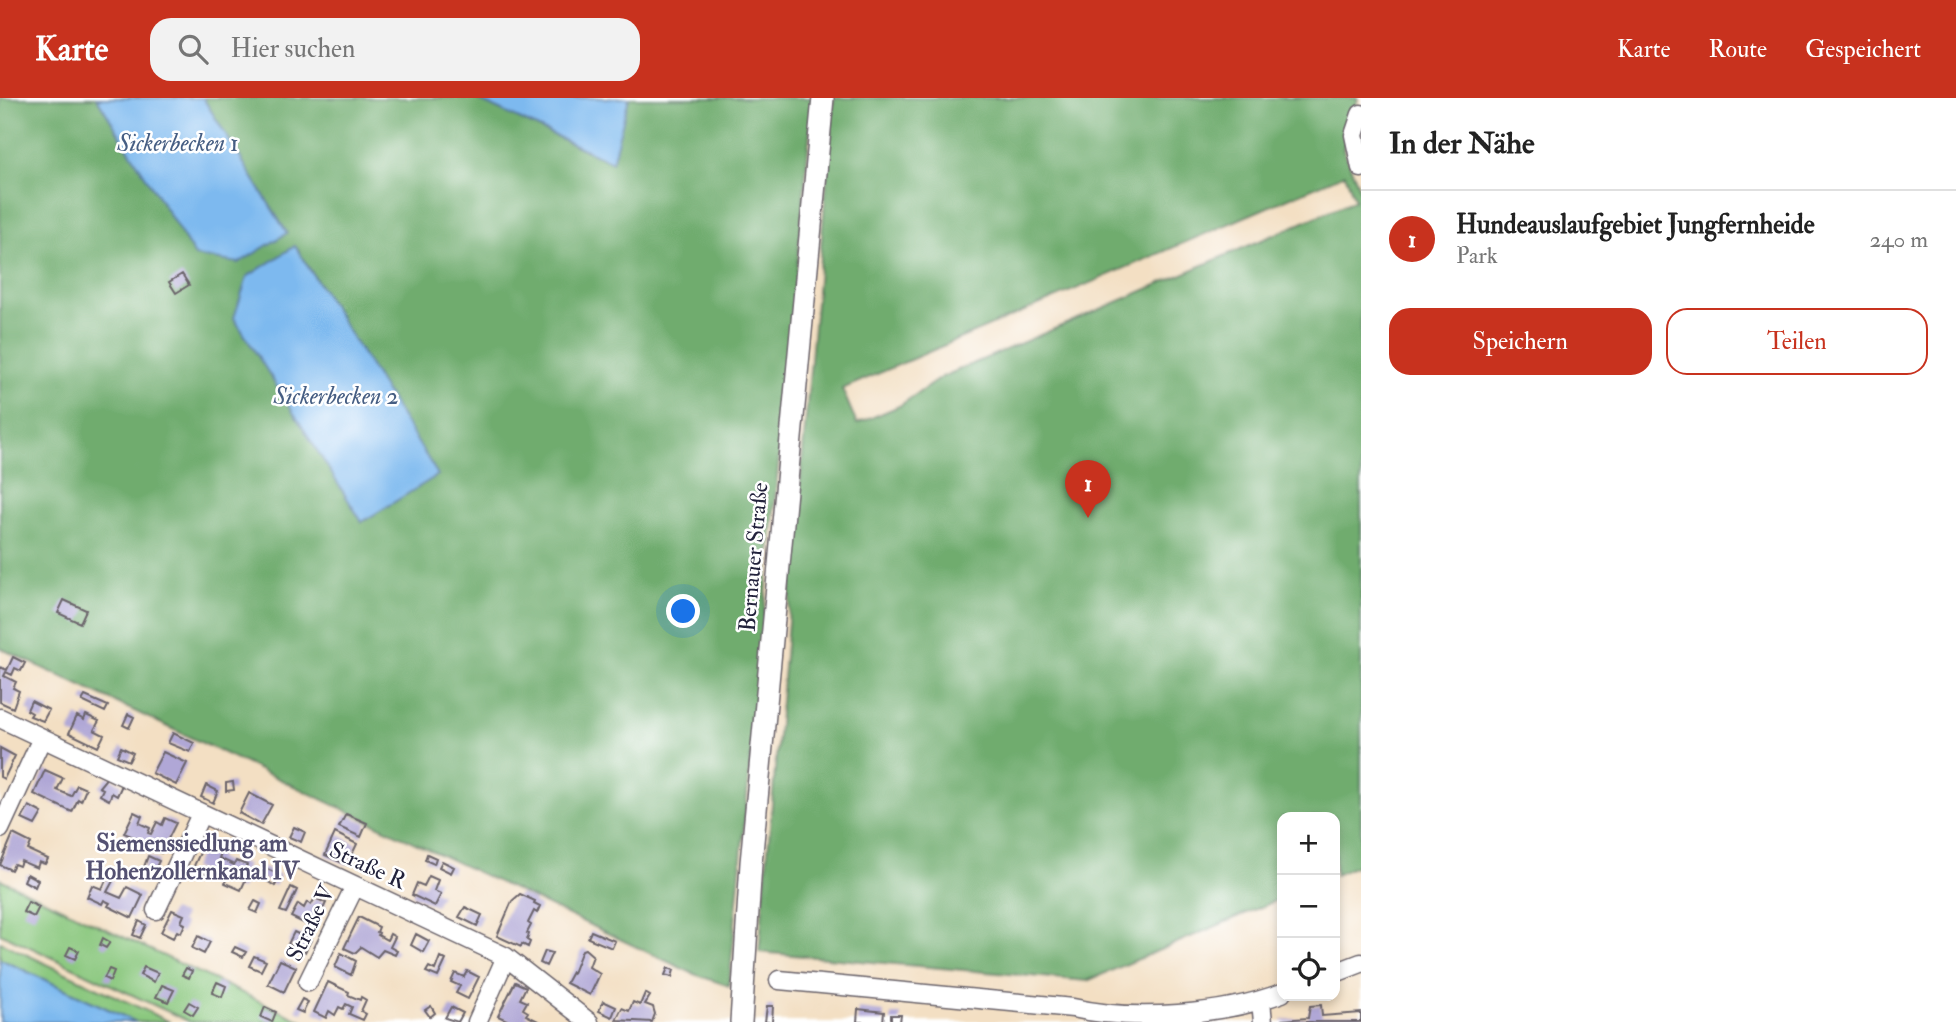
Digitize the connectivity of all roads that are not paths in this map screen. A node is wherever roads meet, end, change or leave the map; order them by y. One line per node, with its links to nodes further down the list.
1 (823, 98): 21 (main road, Bernauer Straße)
2 (1361, 114): 3 (lane)
3 (1361, 168)
4 (0, 718): 5 (lane, Straße R)
5 (42, 738): 6 (lane, Straße R); 7 (lane)
6 (201, 814): 8 (lane, Straße R); 9 (lane)
7 (0, 829)
8 (355, 886): 10 (lane, Straße R); 14 (lane, Straße V)
9 (156, 910)
10 (506, 957): 19 (lane); 20 (lane, Straße R)
11 (1358, 967): 12 (lane)
12 (1340, 972)
13 (779, 980): 17 (lane)
14 (308, 982)
15 (1277, 995): 16 (lane)
16 (1261, 1001): 18 (lane); 22 (lane)
17 (1090, 1018): 18 (lane)
18 (1164, 1020)
19 (477, 1022)
20 (589, 1022)
21 (741, 1022)
22 (1263, 1022)

